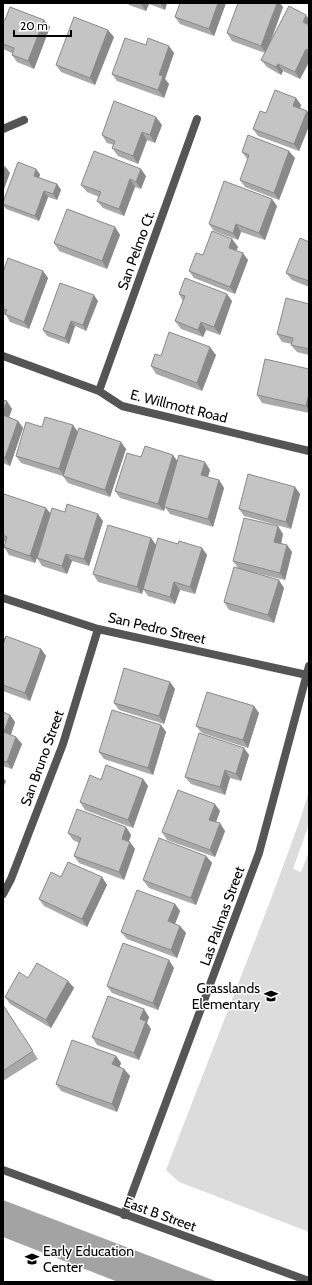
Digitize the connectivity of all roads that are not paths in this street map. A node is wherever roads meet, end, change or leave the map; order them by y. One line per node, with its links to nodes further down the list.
1 (197, 119): 5 (street, San Pelmo Ct.)
2 (24, 120): 3 (street)
3 (3, 128)
4 (3, 356): 5 (street, E. Willmott Road)
5 (99, 391): 6 (street, E. Willmott Road)
6 (309, 451)
7 (3, 598): 8 (street, San Pedro Street)
8 (98, 629): 10 (street, San Pedro Street); 11 (street, San Bruno Street)
9 (309, 666): 10 (street, Las Palmas Street)
10 (307, 675): 13 (street, Las Palmas Street)
11 (3, 894)
12 (3, 1170): 13 (street, East B Street)
13 (124, 1215): 14 (street, East B Street)
14 (309, 1282)

